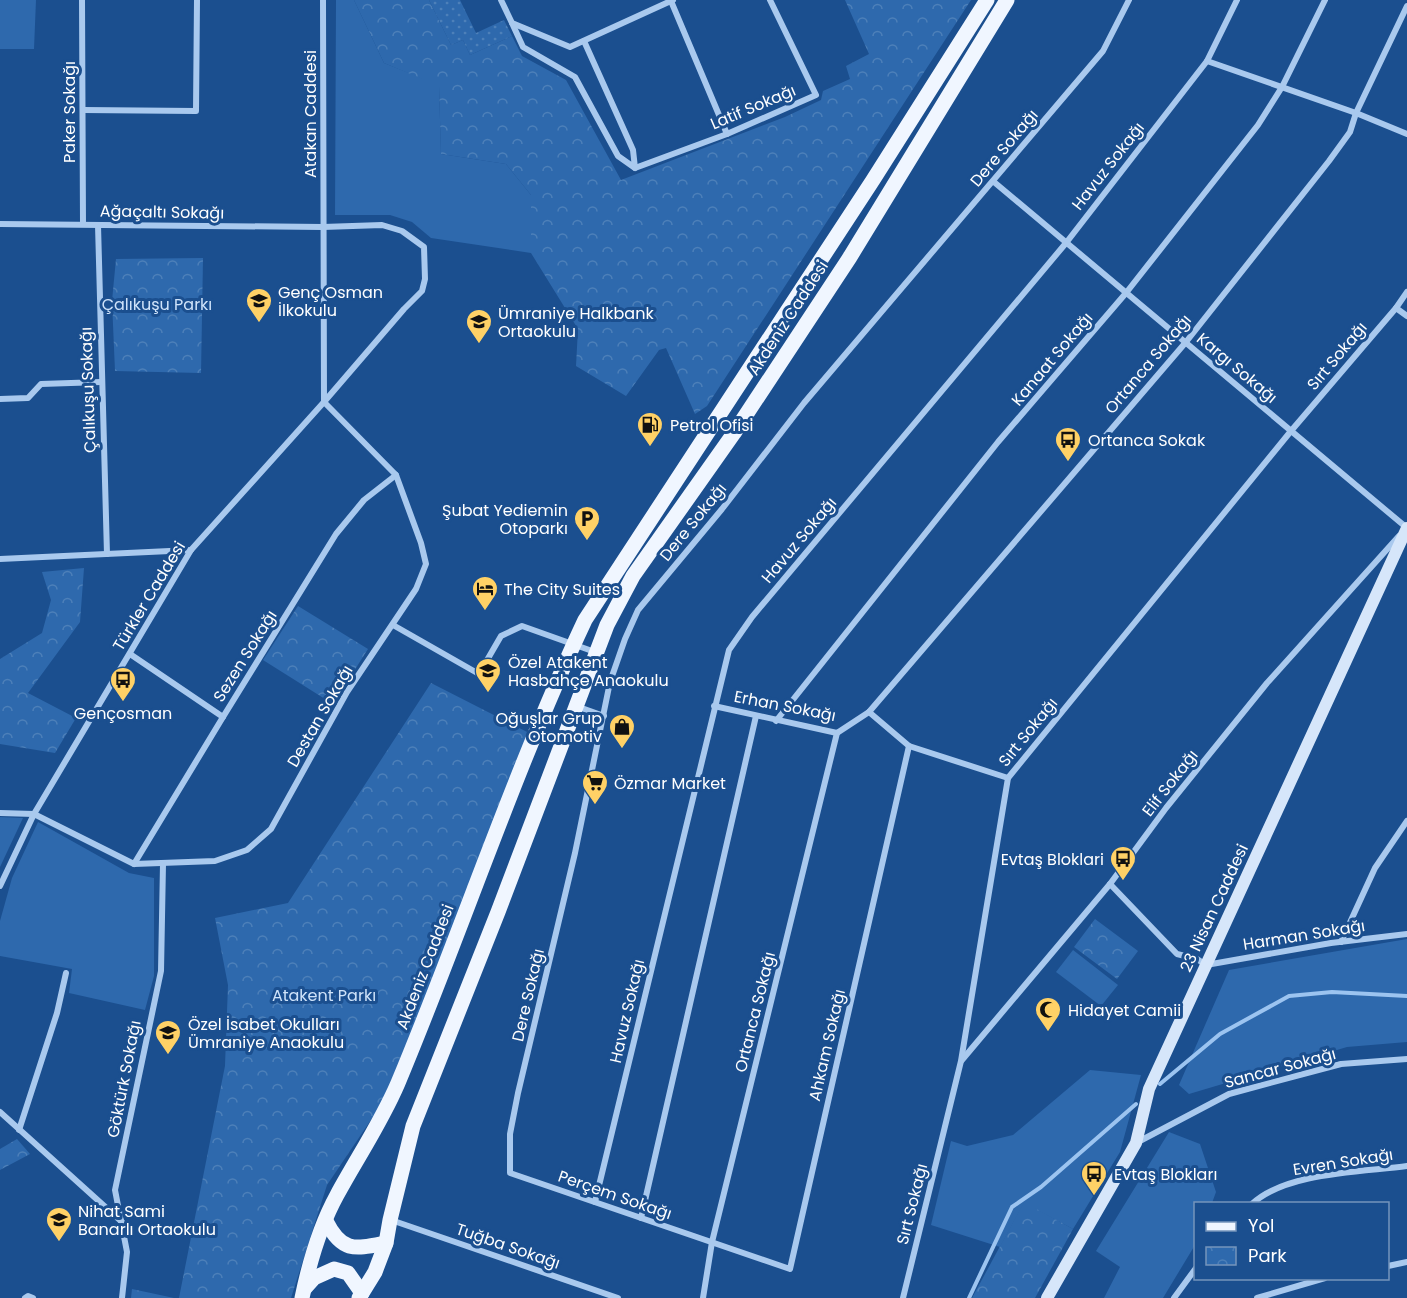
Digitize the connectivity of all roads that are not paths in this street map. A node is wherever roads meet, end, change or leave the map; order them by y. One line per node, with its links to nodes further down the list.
1 (82, 0): 17 (street, Paker Sokağı)
2 (197, 0): 17 (street)
3 (323, 0): 26 (street, Atakan Caddesi)
4 (501, 0): 13 (street)
5 (771, 0): 19 (street, Latif Sokağı)
6 (987, 0): 44 (main road, Akdeniz Caddesi)
7 (1006, 0): 45 (main road, Akdeniz Caddesi)
8 (1129, 0): 22 (street, Dere Sokağı)
9 (1237, 0): 15 (street, Havuz Sokağı)
10 (1325, 0): 16 (street, Kanaat Sokağı)
11 (672, 1): 14 (street); 19 (street)
12 (1407, 6): 18 (street, Ortanca Sokağı)
13 (512, 23): 14 (street); 21 (street)
14 (584, 41): 21 (street)
15 (1207, 61): 16 (street); 27 (street, Havuz Sokağı)
16 (1282, 87): 18 (street); 29 (street, Kanaat Sokağı)
17 (83, 110): 24 (street, Paker Sokağı)
18 (1356, 112): 20 (street); 33 (street, Ortanca Sokağı)
19 (727, 134): 21 (street, Latif Sokağı)
20 (1407, 134)
21 (635, 168)
22 (994, 182): 27 (street, Kargı Sokağı); 50 (street, Dere Sokağı)
23 (0, 224): 24 (street, Ağaçaltı Sokağı)
24 (83, 224): 25 (street, Ağaçaltı Sokağı)
25 (98, 225): 26 (street, Ağaçaltı Sokağı); 34 (street, Çalıkuşu Sokağı)
26 (323, 227): 28 (street, Ağaçaltı Sokağı); 36 (street)
27 (1066, 243): 29 (street, Kargı Sokağı); 48 (street, Havuz Sokağı)
28 (422, 291): 36 (street, Türkler Caddesi)
29 (1126, 292): 33 (street, Kargı Sokağı); 53 (street, Kanaat Sokağı)
30 (1407, 292): 31 (street, Sırt Sokağı)
31 (1396, 308): 32 (street); 37 (street, Sırt Sokağı)
32 (1407, 316)
33 (1185, 342): 37 (street, Kargı Sokağı); 49 (street, Ortanca Sokağı)
34 (101, 382): 35 (street); 41 (street, Çalıkuşu Sokağı)
35 (0, 399)
36 (324, 402): 38 (street, Destan Sokağı); 40 (street, Türkler Caddesi)
37 (1291, 431): 39 (street, Kargı Sokağı); 56 (street, Sırt Sokağı)
38 (396, 475): 43 (street, Destan Sokağı); 52 (street, Sezen Sokağı)
39 (1407, 528): 62 (street, Elif Sokağı); 66 (street, 23 Nisan Caddesi)
40 (191, 550): 41 (street); 46 (street, Türkler Caddesi)
41 (106, 554): 42 (street)
42 (0, 560)
43 (393, 626): 44 (street); 61 (street, Destan Sokağı)
44 (574, 644): 45 (street); 79 (main road, Akdeniz Caddesi)
45 (596, 653): 47 (main road, Akdeniz Caddesi)
46 (130, 654): 52 (street); 58 (street, Türkler Caddesi)
47 (576, 706): 50 (street); 78 (main road, Akdeniz Caddesi)
48 (714, 706): 51 (street, Erhan Sokağı); 75 (street, Havuz Sokağı)
49 (869, 712): 54 (street, Erhan Sokağı); 55 (street)
50 (604, 716): 74 (street, Dere Sokağı)
51 (756, 716): 53 (street, Erhan Sokağı); 77 (street)
52 (223, 717): 60 (street, Sezen Sokağı)
53 (776, 721): 54 (street, Erhan Sokağı)
54 (837, 733): 81 (street, Ortanca Sokağı)
55 (909, 746): 56 (street); 81 (street, Ahkam Sokağı)
56 (1008, 778): 69 (street, Sırt Sokağı)
57 (0, 813): 58 (street)
58 (34, 814): 60 (street, Destan Sokağı); 63 (street, Türkler Caddesi)
59 (1407, 821): 65 (street)
60 (134, 864): 61 (street, Destan Sokağı)
61 (163, 864): 80 (street, Göktürk Sokağı)
62 (1110, 884): 66 (street); 69 (street, Elif Sokağı)
63 (0, 886)
64 (1407, 934): 65 (street, Harman Sokağı)
65 (1341, 942): 66 (street, Harman Sokağı)
66 (1206, 965): 72 (street, 23 Nisan Caddesi)
67 (66, 973): 71 (street)
68 (1407, 1059): 72 (street, Sancar Sokağı)
69 (961, 1061): 94 (street, Sırt Sokağı)
70 (0, 1112): 71 (street)
71 (19, 1131): 80 (street)
72 (1136, 1143): 95 (street, 23 Nisan Caddesi)
73 (1407, 1166): 76 (street, Evren Sokağı)
74 (510, 1173): 75 (street, Perçem Sokağı)
75 (595, 1202): 77 (street, Perçem Sokağı)
76 (1253, 1202)
77 (640, 1218): 81 (street, Perçem Sokağı)
78 (390, 1220): 82 (main road, Akdeniz Caddesi); 92 (street, Tuğba Sokağı)
79 (326, 1221): 82 (main road); 87 (main road, Akdeniz Caddesi)
80 (122, 1222): 91 (street, Göktürk Sokağı)
81 (712, 1242): 93 (street, Ortanca Sokağı)
82 (386, 1243): 88 (main road, Akdeniz Caddesi)
83 (1407, 1262): 84 (street)
84 (1389, 1266)
85 (1194, 1271): 96 (street)
86 (1318, 1280): 97 (street)
87 (303, 1294): 88 (main road)
88 (360, 1296)
89 (25, 1298): 90 (street)
90 (33, 1298)
91 (122, 1298)
92 (618, 1298)
93 (702, 1298)
94 (903, 1298)
95 (1047, 1298)
96 (1174, 1298)
97 (1257, 1298)

